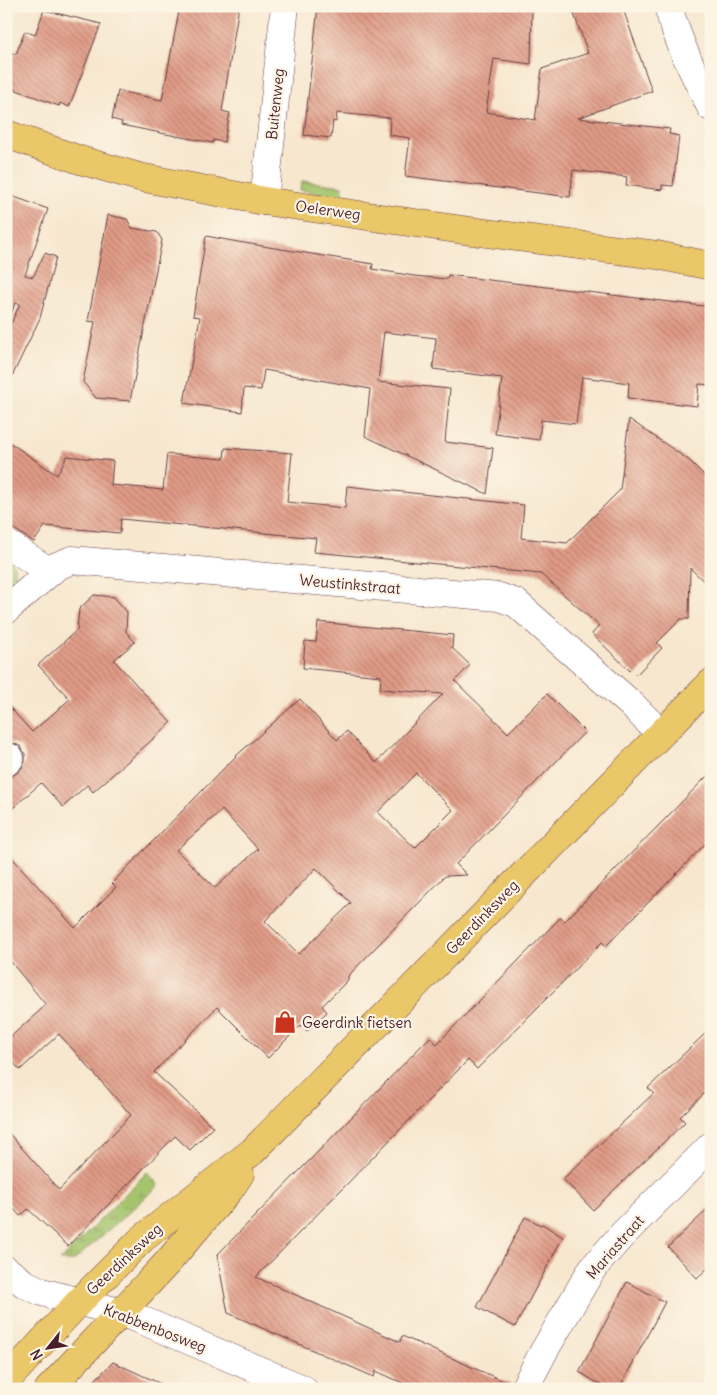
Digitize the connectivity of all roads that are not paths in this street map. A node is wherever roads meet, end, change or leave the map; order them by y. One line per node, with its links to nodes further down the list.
1 (285, 6): 5 (street, Buitenweg)
2 (668, 6): 3 (street)
3 (711, 107)
4 (6, 134): 5 (main road, Oelerweg)
5 (264, 201): 7 (main road, Oelerweg)
6 (711, 247): 7 (main road, Oelerweg)
7 (657, 255): 8 (main road, Oelerweg)
8 (711, 266)
9 (6, 544): 10 (street)
10 (50, 572): 11 (street, Weustinkstraat); 13 (street, Weustinkstraat)
11 (6, 610)
12 (711, 682): 13 (main road, Geerdinksweg)
13 (661, 734): 15 (main road, Geerdinksweg)
14 (711, 1146): 22 (street, Mariastraat)
15 (253, 1151): 17 (main road, Geerdinksweg); 18 (main road, Geerdinksweg)
16 (6, 1270): 17 (street, Krabbenbosweg)
17 (79, 1302): 18 (street, Krabbenbosweg); 19 (main road, Geerdinksweg)
18 (119, 1312): 20 (main road, Geerdinksweg); 21 (street, Krabbenbosweg)
19 (6, 1381)
20 (49, 1389)
21 (303, 1389)
22 (524, 1389)

